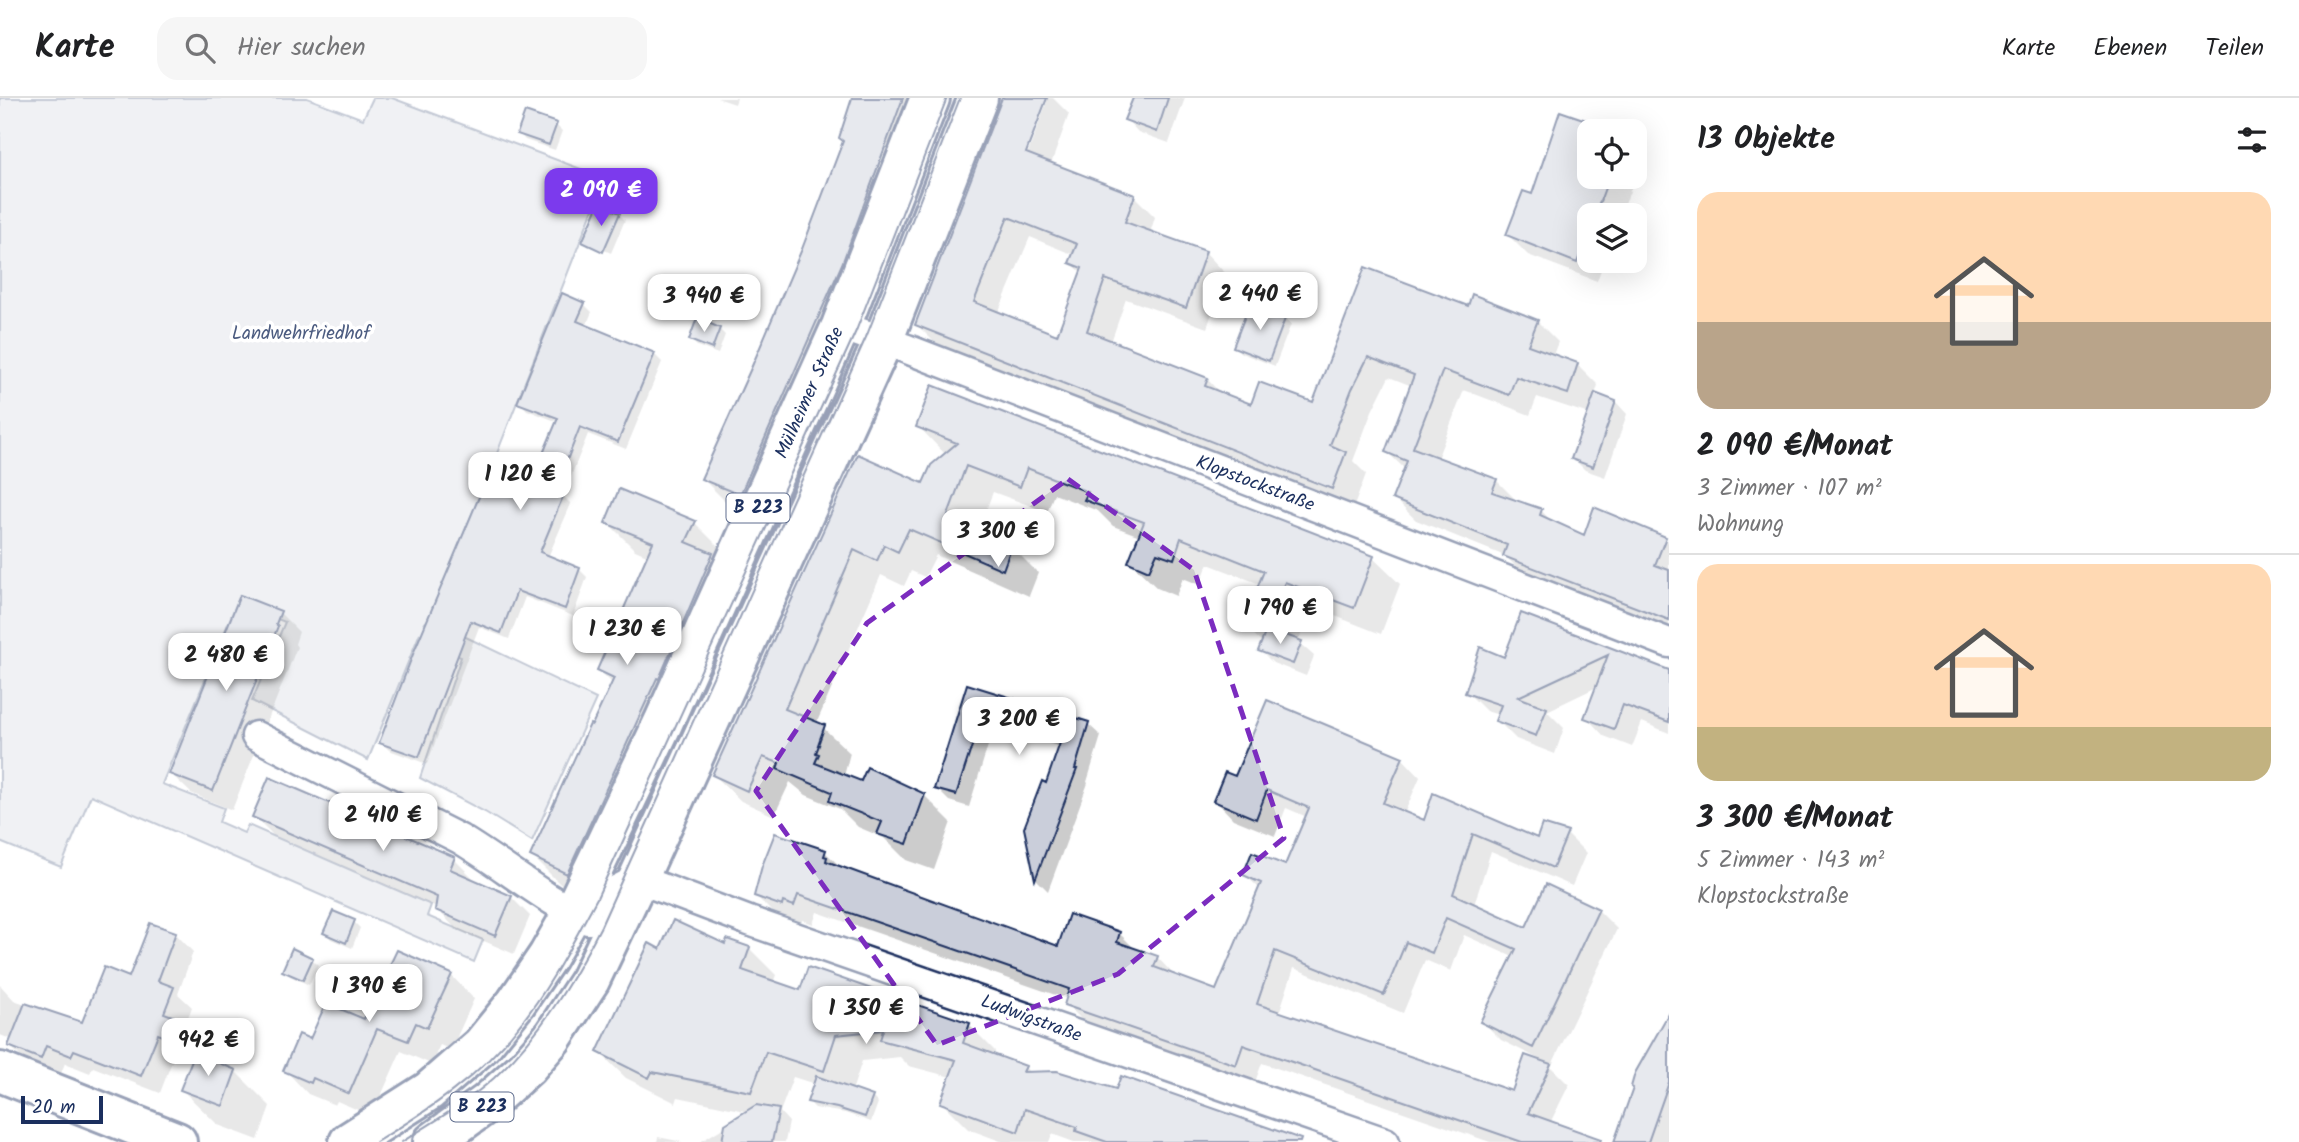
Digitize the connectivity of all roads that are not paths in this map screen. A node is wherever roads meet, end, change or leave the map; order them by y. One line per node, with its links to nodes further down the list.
1 (930, 98): 3 (main road, Mülheimer Straße / B 223)
2 (978, 98): 4 (main road, B 223)
3 (841, 326): 4 (street, Klopstockstraße); 8 (main road, Mülheimer Straße / B 223)
4 (883, 341): 5 (street, Klopstockstraße); 7 (main road, B 223)
5 (1669, 643)
6 (256, 736): 8 (street)
7 (638, 879): 8 (street); 9 (main road, B 223); 14 (street, Ludwigstraße)
8 (573, 912): 9 (street); 12 (main road, Mülheimer Straße / B 223)
9 (613, 931): 13 (main road, B 223)
10 (0, 1072): 11 (main road)
11 (177, 1142)
12 (349, 1142)
13 (433, 1142)
14 (1385, 1142)

